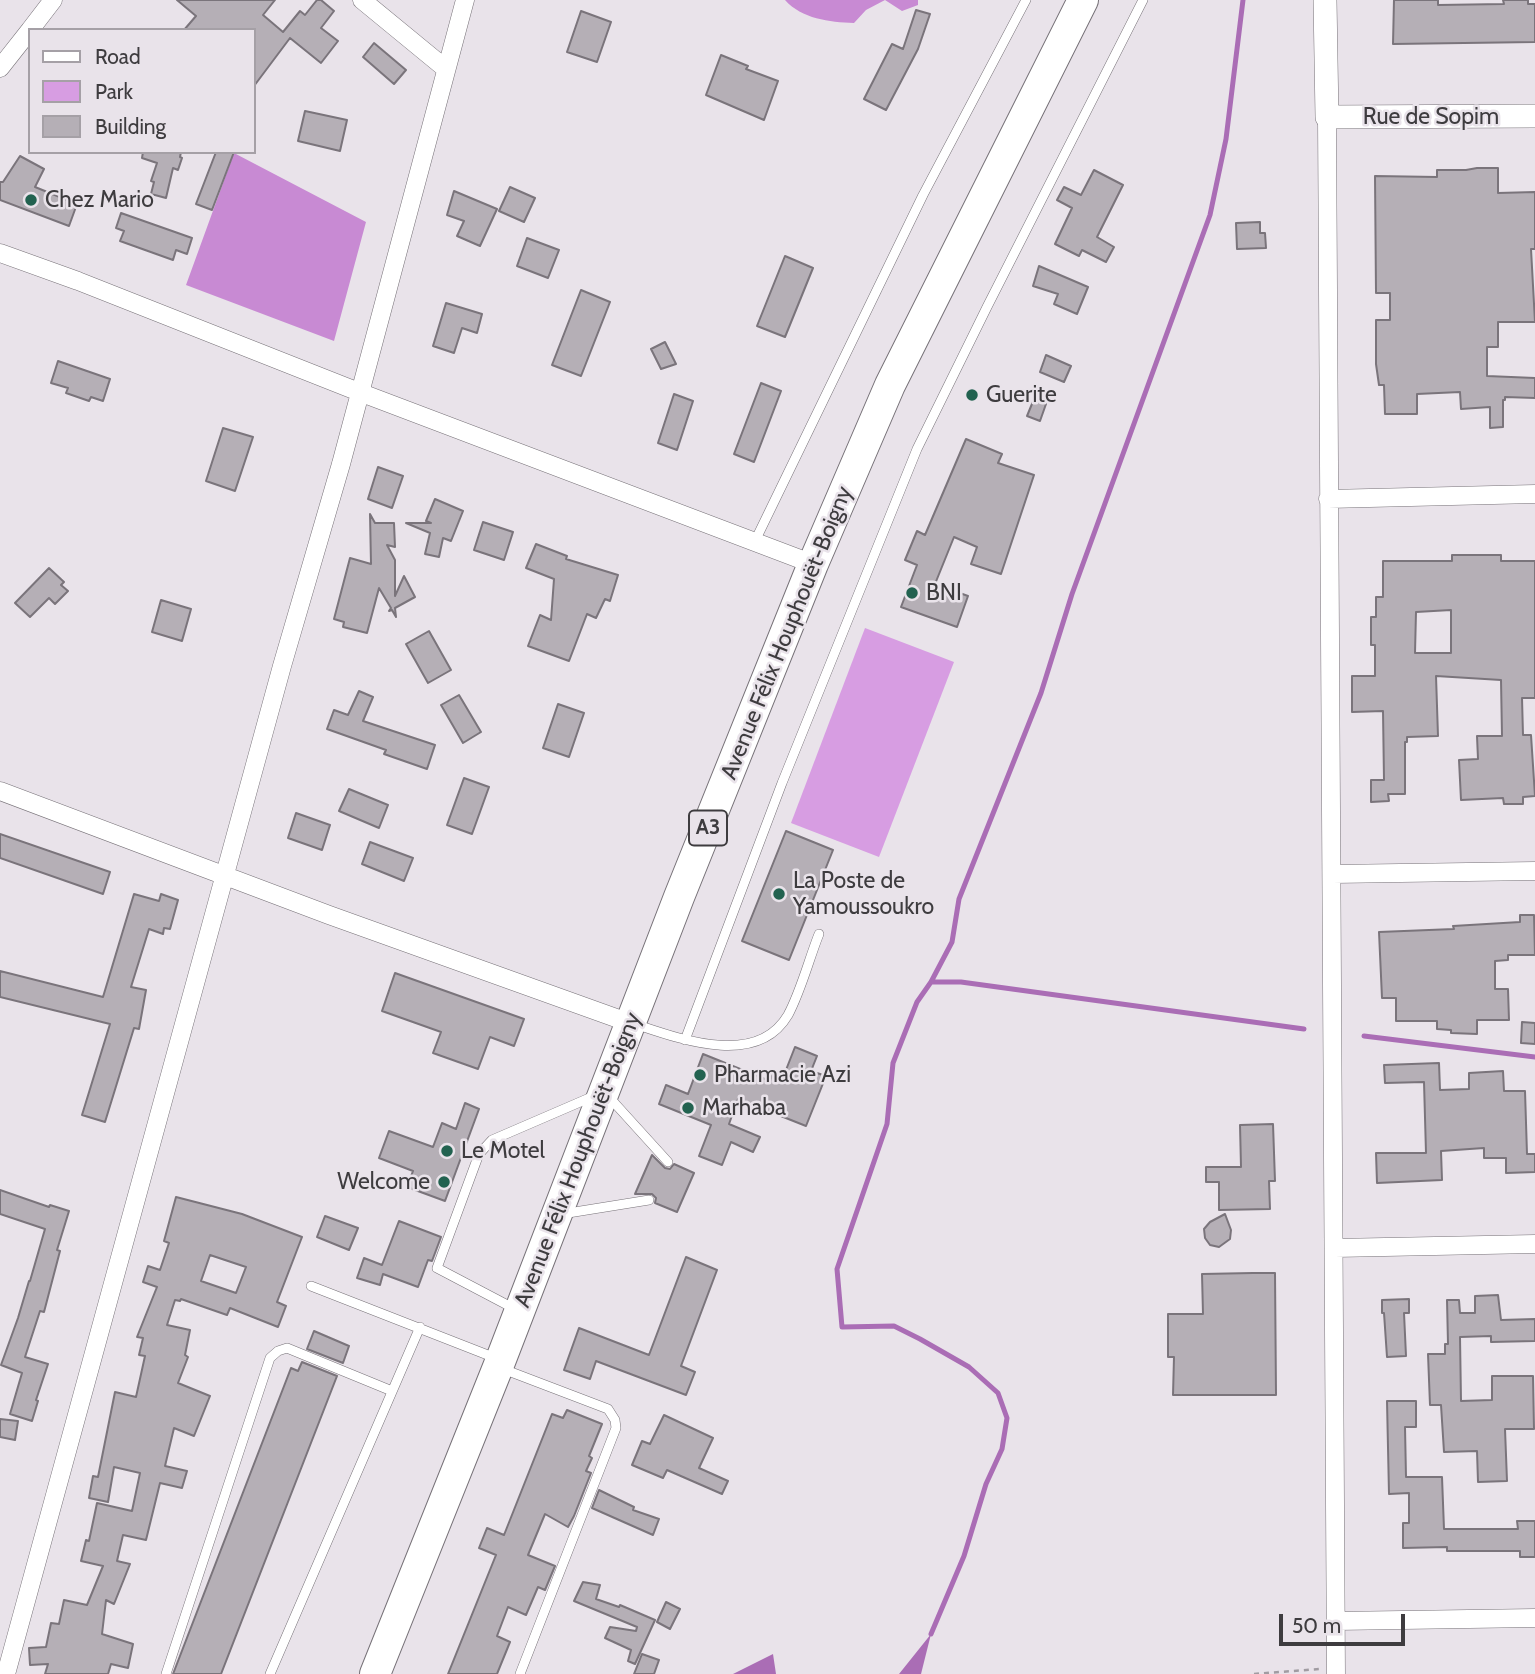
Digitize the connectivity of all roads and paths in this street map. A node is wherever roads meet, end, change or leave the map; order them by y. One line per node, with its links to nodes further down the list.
1 (53, 0): 8 (street)
2 (362, 0): 11 (street)
3 (465, 0): 11 (street)
4 (1026, 0): 18 (lane)
5 (1083, 0): 19 (highway, Avenue Félix Houphouët-Boigny / A3)
6 (1143, 0): 26 (lane)
7 (1325, 0): 13 (street)
8 (32, 28)
9 (28, 33): 10 (street)
10 (0, 68)
11 (446, 69): 15 (street)
12 (1535, 116): 13 (street, Rue de Sopim)
13 (1327, 117): 17 (street)
14 (0, 253): 15 (street)
15 (359, 392): 18 (street); 23 (street)
16 (1535, 494): 17 (street)
17 (1328, 499): 22 (street)
18 (755, 541): 19 (street)
19 (813, 564): 25 (highway, Avenue Félix Houphouët-Boigny / A3)
20 (0, 791): 23 (street)
21 (1535, 871): 22 (street)
22 (1333, 874): 32 (street)
23 (225, 876): 25 (street); 41 (street)
24 (819, 934): 26 (lane)
25 (630, 1023): 26 (lane); 27 (highway, Avenue Félix Houphouët-Boigny / A3)
26 (685, 1040)
27 (604, 1092): 28 (lane); 30 (highway, Avenue Félix Houphouët-Boigny / A3); 34 (lane)
28 (668, 1161)
29 (649, 1200): 30 (lane)
30 (556, 1215): 34 (highway, Avenue Félix Houphouët-Boigny / A3)
31 (1535, 1244): 32 (street)
32 (1335, 1248): 39 (street)
33 (311, 1286): 35 (lane)
34 (520, 1311): 36 (highway, Avenue Félix Houphouët-Boigny / A3)
35 (420, 1327): 36 (lane); 37 (lane)
36 (500, 1363): 44 (highway, Avenue Félix Houphouët-Boigny / A3); 45 (lane)
37 (392, 1391): 42 (lane); 43 (lane)
38 (1535, 1618): 39 (street)
39 (1336, 1621): 40 (street)
40 (1336, 1671): 46 (path)
41 (6, 1674)
42 (166, 1674)
43 (270, 1674)
44 (374, 1674)
45 (520, 1674)
46 (1254, 1674)

